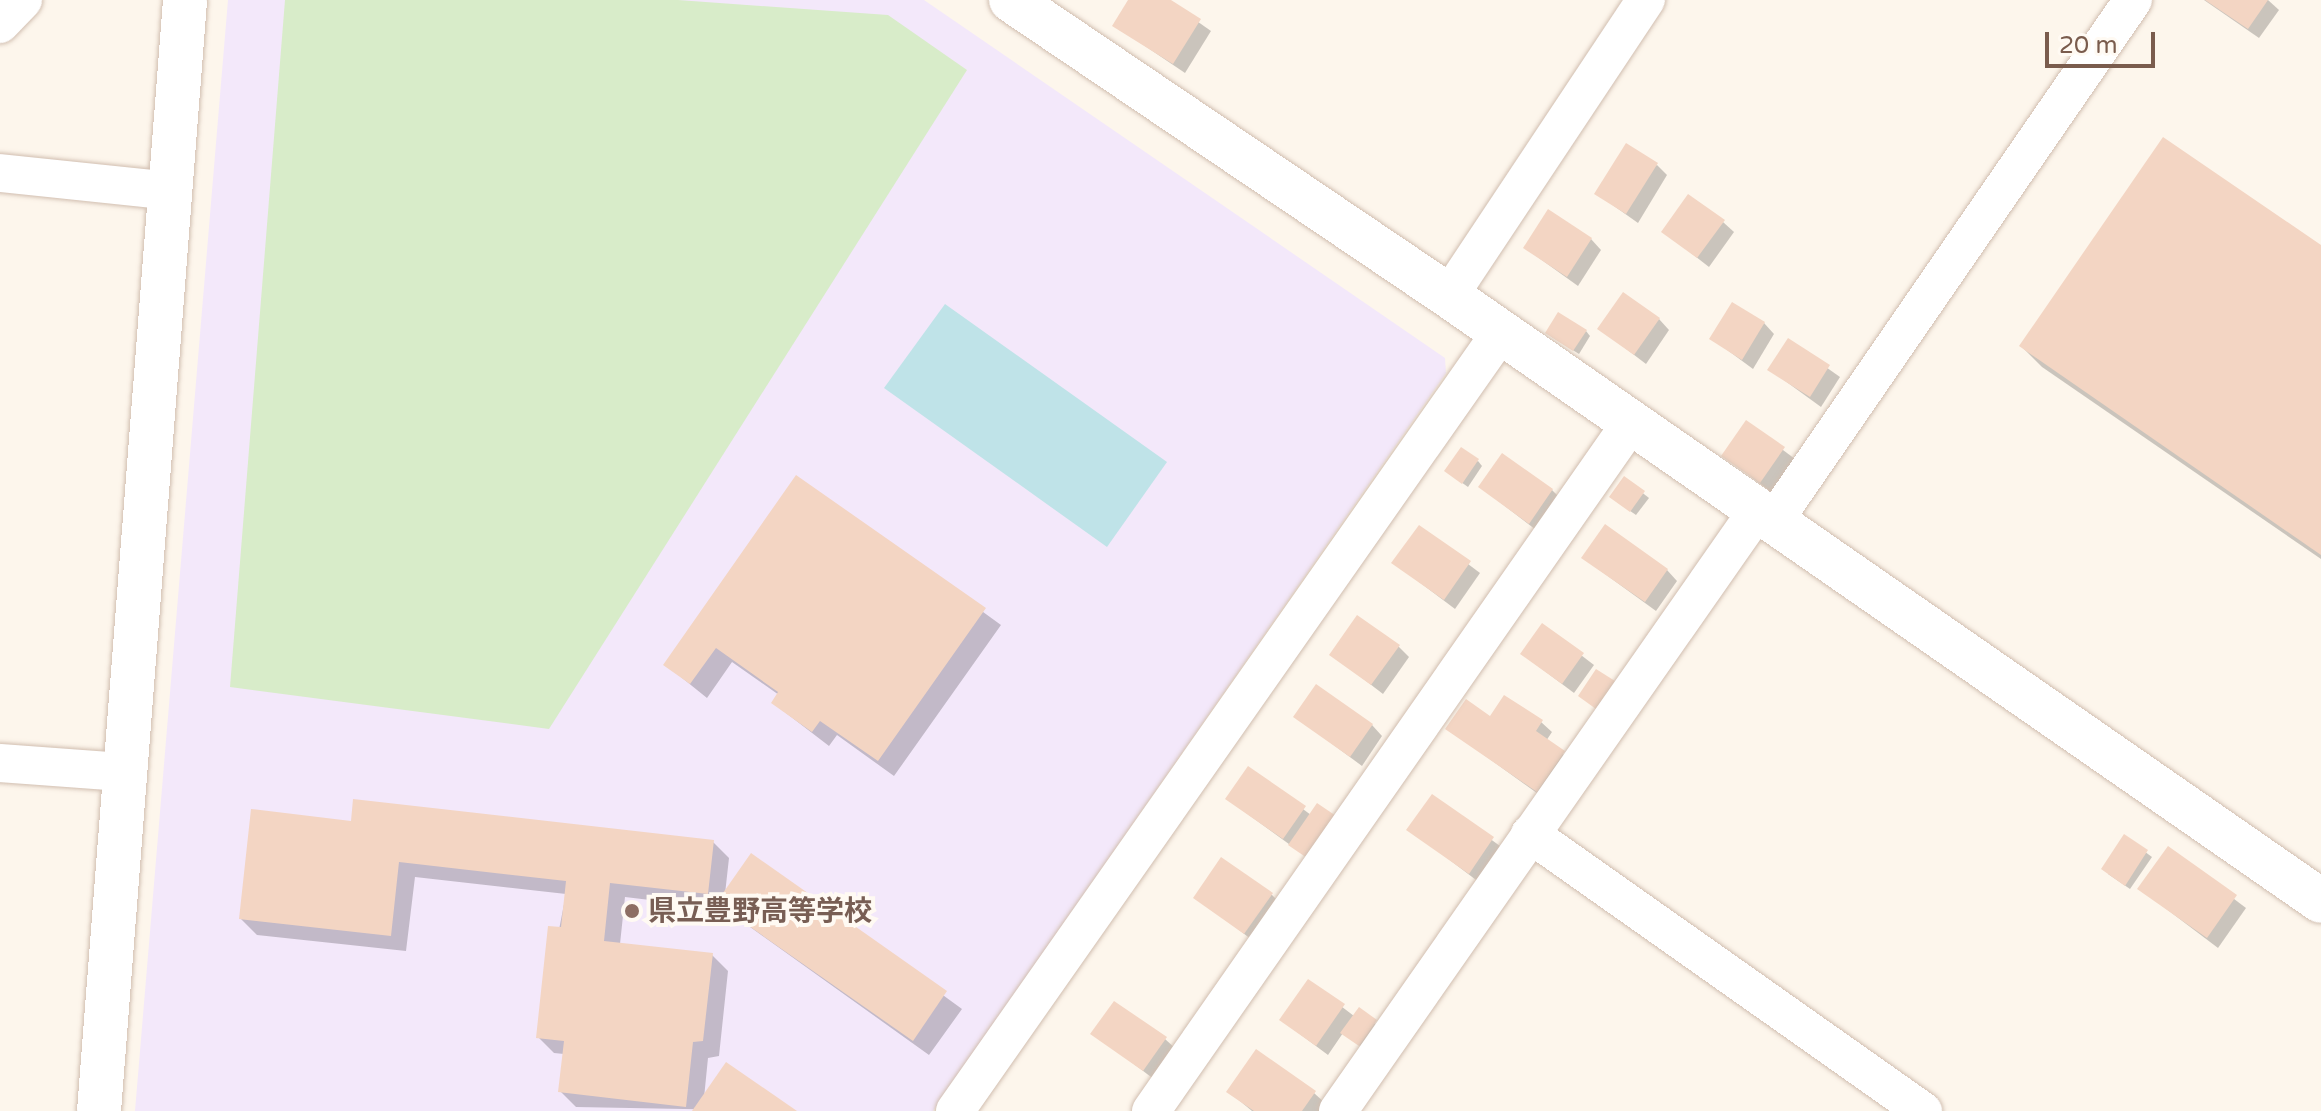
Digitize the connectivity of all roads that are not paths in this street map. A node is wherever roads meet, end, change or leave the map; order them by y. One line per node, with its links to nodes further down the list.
1 (23, 0): 6 (street)
2 (185, 0): 8 (street)
3 (1011, 0): 9 (street)
4 (1646, 0): 9 (street)
5 (2133, 0): 12 (street)
6 (0, 24)
7 (0, 173): 8 (street)
8 (171, 191): 14 (street)
9 (1449, 296): 10 (street)
10 (1499, 335): 11 (street); 18 (street)
11 (1630, 424): 12 (street); 19 (street)
12 (1765, 517): 15 (street); 16 (street)
13 (0, 763): 14 (street)
14 (124, 772): 17 (street)
15 (1530, 834): 20 (street); 21 (street)
16 (2321, 901)
17 (99, 1111)
18 (955, 1111)
19 (1151, 1111)
20 (1338, 1111)
21 (1923, 1111)

